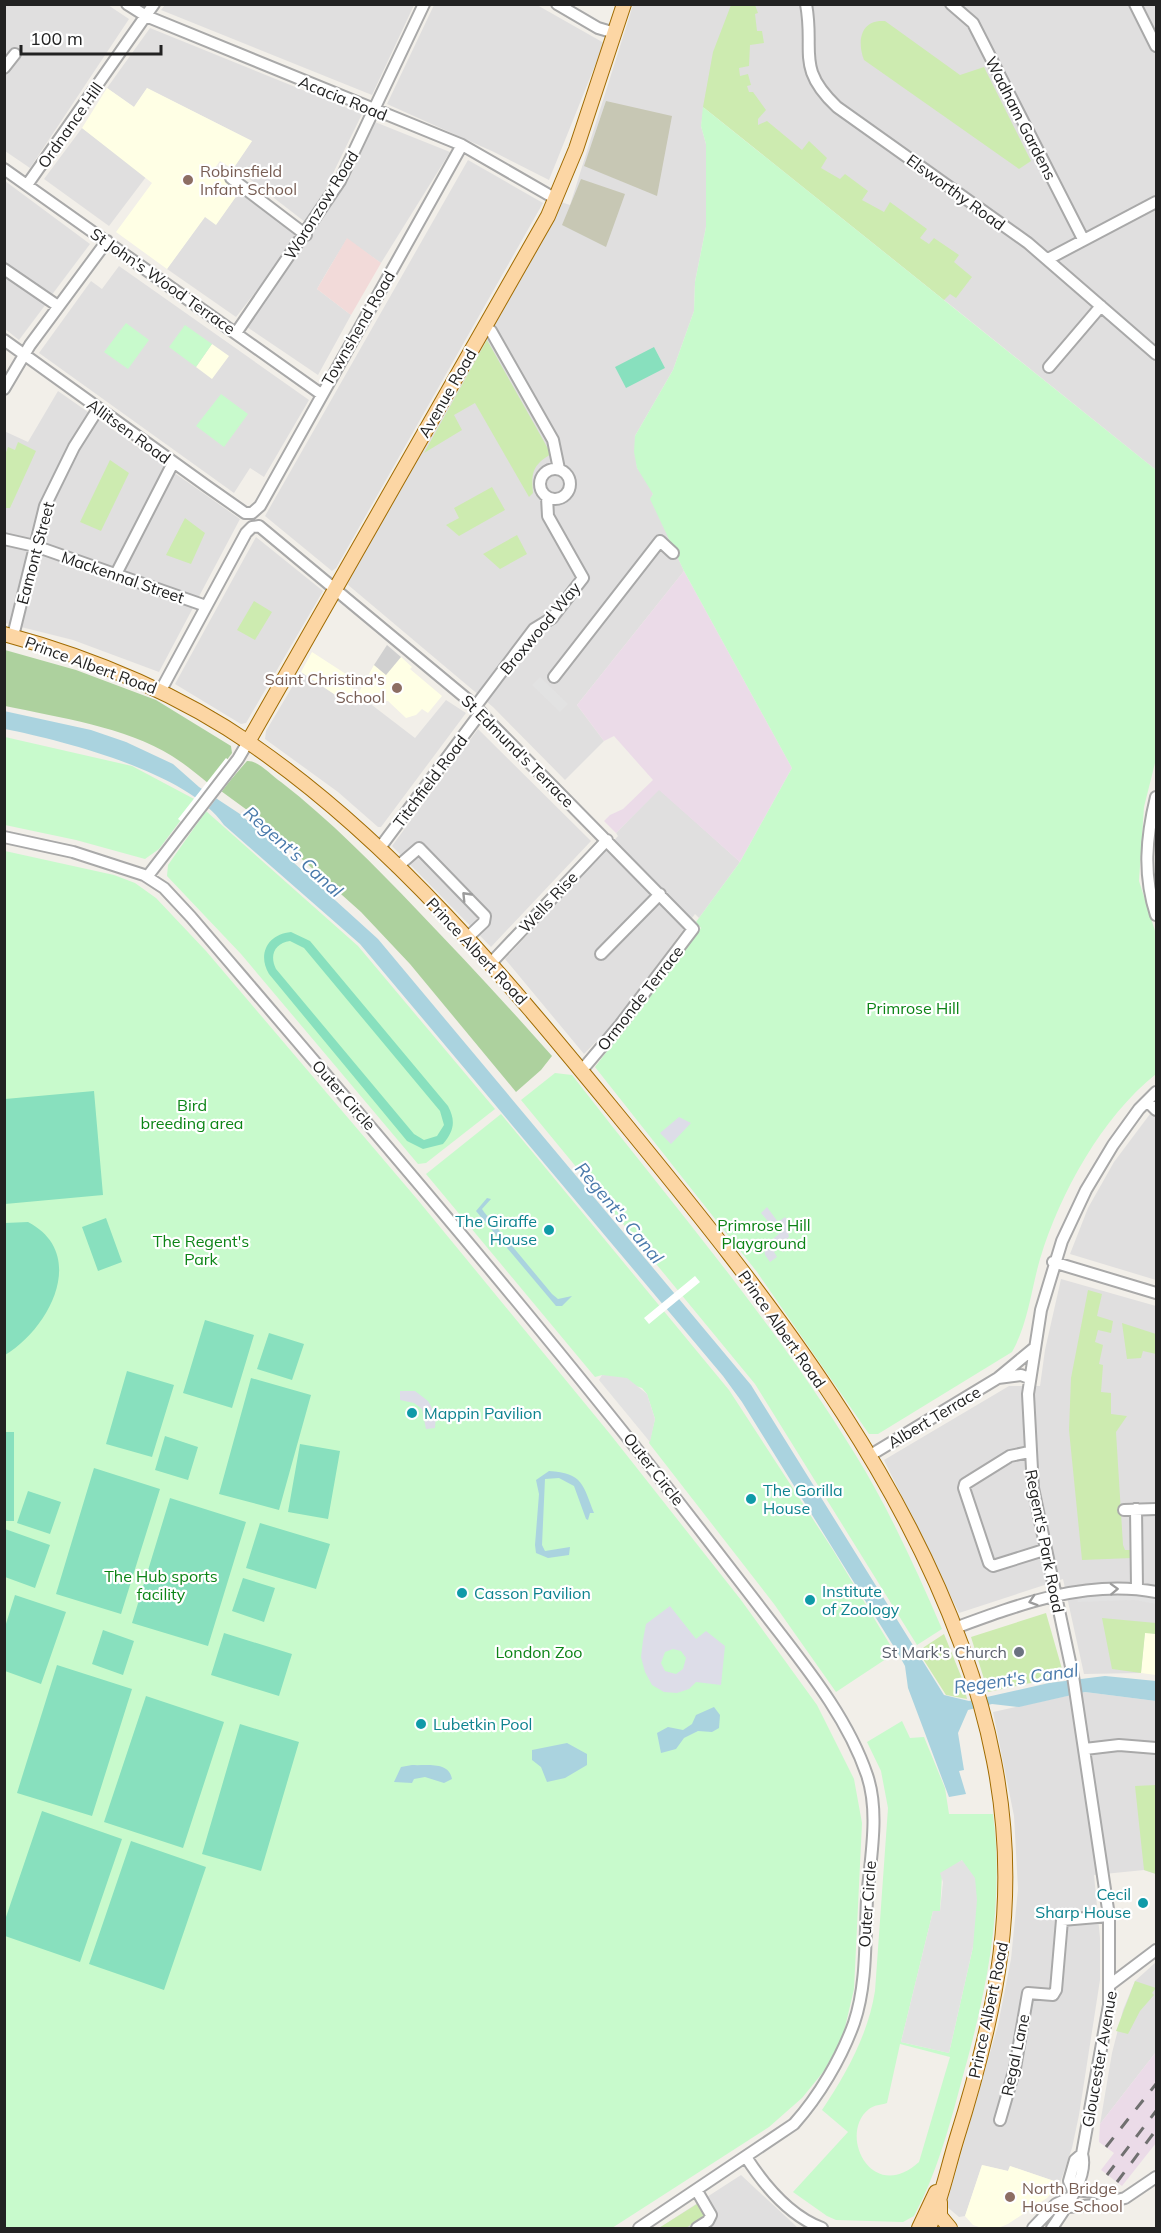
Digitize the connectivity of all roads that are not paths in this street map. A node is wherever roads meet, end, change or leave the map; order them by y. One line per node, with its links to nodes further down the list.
1 (127, 4): 9 (street, Acacia Road)
2 (154, 4): 9 (street, Ordnance Hill)
3 (424, 4): 15 (street, Woronzow Road)
4 (557, 4): 11 (street)
5 (624, 4): 11 (main road, Avenue Road)
6 (951, 4): 23 (street, Wadham Gardens)
7 (1135, 4): 10 (street)
8 (809, 6): 25 (street, Elsworthy Road)
9 (146, 16): 15 (street, Acacia Road); 19 (street, Ordnance Hill)
10 (1153, 31): 12 (street)
11 (615, 33): 20 (main road, Avenue Road)
12 (1156, 46)
13 (15, 54): 14 (street)
14 (4, 68)
15 (375, 111): 16 (street, Acacia Road); 22 (street, Woronzow Road)
16 (462, 145): 20 (street, Acacia Road); 36 (street, Townshend Road)
17 (4, 169): 19 (street, St John's Wood Terrace)
18 (231, 178): 22 (street)
19 (27, 185): 24 (street, St John's Wood Terrace)
20 (556, 199): 29 (main road, Avenue Road)
21 (1156, 202): 23 (street)
22 (306, 235): 30 (street, Woronzow Road)
23 (1083, 239): 25 (street)
24 (107, 241): 27 (street); 30 (street, St John's Wood Terrace)
25 (1048, 259): 28 (street, Elsworthy Road)
26 (4, 269): 27 (street)
27 (58, 306): 33 (street)
28 (1101, 306): 32 (street, Elsworthy Road); 34 (street)
29 (485, 327): 39 (street); 46 (main road, Avenue Road)
30 (236, 333): 36 (street, St John's Wood Terrace)
31 (4, 340): 33 (street, Allitsen Road)
32 (1156, 354)
33 (23, 355): 35 (street); 37 (street, Allitsen Road)
34 (1049, 367)
35 (4, 389)
36 (321, 394): 41 (street, Townshend Road)
37 (98, 409): 38 (street, Allitsen Road); 43 (street, Eamont Street)
38 (173, 463): 41 (street, Allitsen Road); 45 (street)
39 (560, 469): 40 (street); 40 (street)
40 (547, 497): 51 (street, Broxwood Way)
41 (255, 511)
42 (4, 539): 43 (street, Mackennal Street)
43 (35, 546): 45 (street, Mackennal Street); 48 (street, Eamont Street)
44 (673, 553): 49 (street)
45 (116, 574): 47 (street, Mackennal Street)
46 (336, 587): 47 (street); 51 (street, St Edmund's Terrace); 52 (main road, Avenue Road)
47 (206, 606): 50 (street)
48 (9, 635): 50 (main road, Prince Albert Road)
49 (554, 677)
50 (161, 690): 52 (main road, Prince Albert Road)
51 (478, 710): 55 (street, St Edmund's Terrace); 57 (street, Titchfield Road)
52 (248, 742): 57 (main road, Prince Albert Road); 59 (street, Avenue Road)
53 (1156, 797): 56 (street)
54 (4, 837): 59 (street, Outer Circle)
55 (607, 840): 60 (street, St Edmund's Terrace); 65 (street, Wells Rise)
56 (1152, 841): 61 (street)
57 (379, 849): 58 (main road, Prince Albert Road)
58 (397, 867): 63 (main road, Prince Albert Road); 63 (street, one-way to 58)
59 (147, 877): 89 (street, Outer Circle)
60 (660, 894): 62 (street, St Edmund's Terrace); 64 (street)
61 (1156, 915)
62 (689, 925): 66 (street, Ormonde Terrace)
63 (466, 939): 65 (main road, Prince Albert Road)
64 (601, 954)
65 (490, 964): 66 (main road, Prince Albert Road)
66 (582, 1070): 76 (main road, Prince Albert Road)
67 (1156, 1092): 68 (street, Regent's Park Road)
68 (1147, 1101): 69 (street); 70 (street, Regent's Park Road)
69 (1156, 1110)
70 (1053, 1262): 71 (street); 72 (street, Regent's Park Road)
71 (1156, 1293)
72 (1034, 1349): 73 (street, Albert Terrace); 74 (street, Regent's Park Road)
73 (998, 1378): 74 (street, Albert Terrace); 76 (street, Albert Terrace)
74 (1029, 1378): 75 (street, Regent's Park Road)
75 (1029, 1452): 78 (street, Regent's Park Road); 78 (street)
76 (869, 1456): 82 (main road, Prince Albert Road)
77 (1156, 1509): 79 (street)
78 (1044, 1550): 81 (street, Regent's Park Road)
79 (1137, 1588): 80 (street); 81 (street, one-way to 79)
80 (1156, 1592)
81 (1054, 1595): 82 (street, one-way to 82); 84 (street, Regent's Park Road)
82 (956, 1628): 91 (main road, Prince Albert Road)
83 (1156, 1748): 84 (street)
84 (1085, 1749): 85 (street, Regent's Park Road)
85 (1108, 1916): 87 (street, Regent's Park Road); 88 (street, Regal Lane)
86 (1156, 1950): 87 (street, Gloucester Avenue)
87 (1111, 1984): 93 (street, Gloucester Avenue)
88 (1000, 2120)
89 (746, 2157): 92 (street, Outer Circle); 98 (street)
90 (1156, 2179): 94 (street)
91 (941, 2190): 99 (main road, Prince Albert Road); 100 (main road, Prince Albert Road); 101 (main road)
92 (697, 2191): 96 (street, Outer Circle); 97 (street)
93 (1070, 2198): 94 (street); 94 (street); 95 (street); 102 (street, Gloucester Avenue)
94 (1114, 2199)
95 (1038, 2226)
96 (639, 2229)
97 (697, 2229)
98 (822, 2229)
99 (919, 2229)
100 (929, 2229)
101 (951, 2229)
102 (1052, 2229)

